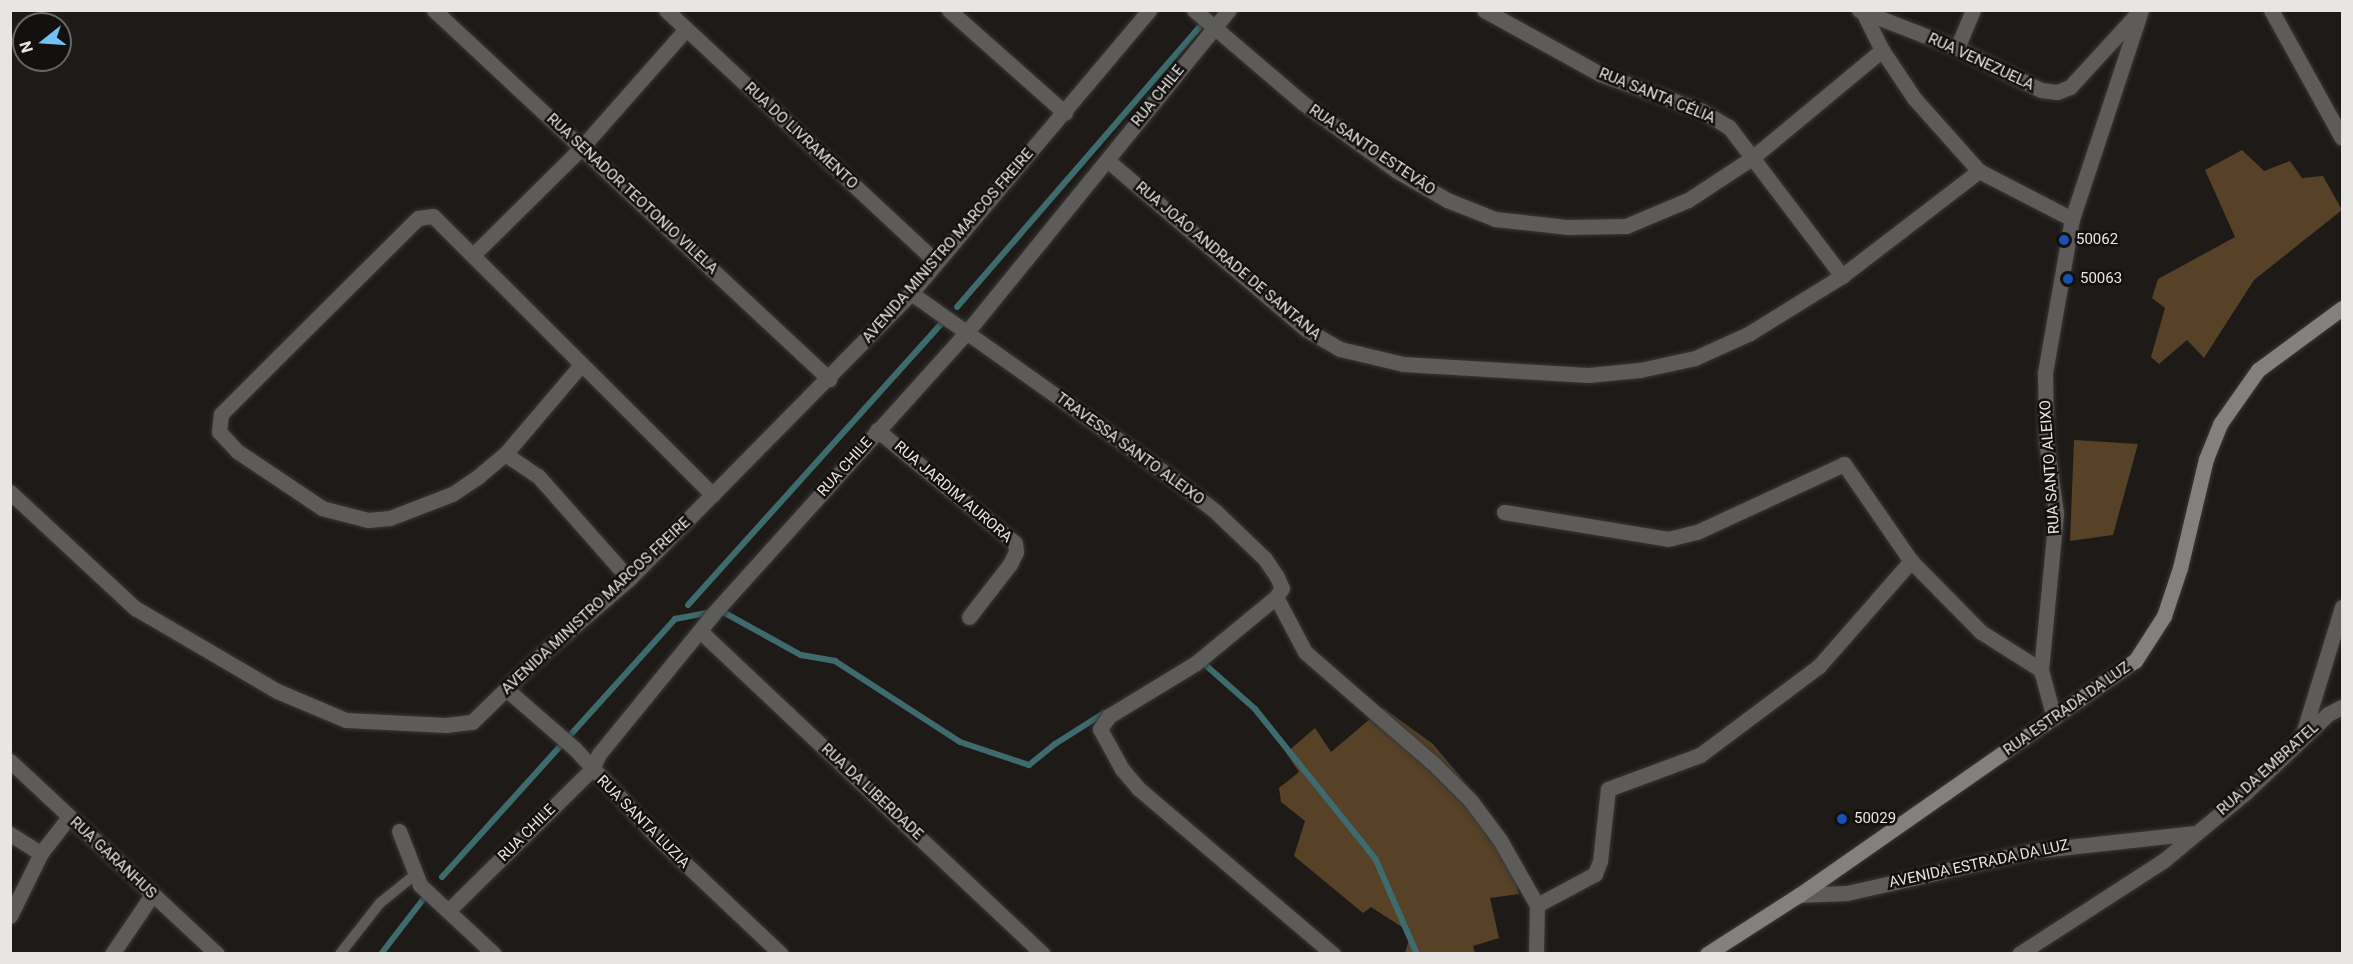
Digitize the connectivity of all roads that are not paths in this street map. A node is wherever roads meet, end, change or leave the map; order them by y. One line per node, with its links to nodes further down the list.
1 (434, 10): 18 (street, RUA SENADOR TEOTONIO VILELA)
2 (666, 10): 13 (street, RUA DO LIVRAMENTO)
3 (950, 10): 16 (street)
4 (1149, 10): 16 (street, AVENIDA MINISTRO MARCOS FREIRE)
5 (1194, 10): 12 (street, RUA SANTO ESTEVÃO)
6 (1229, 10): 12 (street, RUA CHILE)
7 (1484, 10): 19 (street, RUA SANTA CÉLIA)
8 (1973, 10): 14 (street)
9 (2140, 10): 14 (street, RUA VENEZUELA); 22 (street, RUA SANTO ALEIXO)
10 (2271, 10): 17 (street)
11 (1861, 11): 14 (street, RUA VENEZUELA); 15 (street, RUA VENEZUELA)
12 (1214, 27): 19 (street, RUA SANTO ESTEVÃO); 20 (street, RUA CHILE)
13 (686, 29): 18 (street); 24 (street, RUA DO LIVRAMENTO)
14 (1957, 48)
15 (1882, 50): 19 (street, RUA SANTO ESTEVÃO); 21 (street, RUA VENEZUELA)
16 (1065, 113): 24 (street, AVENIDA MINISTRO MARCOS FREIRE)
17 (2343, 138)
18 (582, 147): 23 (street); 30 (street, RUA SENADOR TEOTONIO VILELA)
19 (1752, 158): 25 (street, RUA SANTA CÉLIA)
20 (1107, 160): 25 (street, RUA JOÃO ANDRADE DE SANTANA); 28 (street, RUA CHILE)
21 (1979, 171): 22 (street, RUA VENEZUELA); 25 (street, RUA JOÃO ANDRADE DE SANTANA)
22 (2072, 219): 42 (street, RUA SANTO ALEIXO)
23 (474, 254): 29 (street); 32 (street)
24 (936, 262): 26 (street, AVENIDA MINISTRO MARCOS FREIRE)
25 (1842, 276)
26 (911, 293): 28 (street, TRAVESSA SANTO ALEIXO); 30 (street, AVENIDA MINISTRO MARCOS FREIRE)
27 (2343, 308): 45 (main road, RUA ESTRADA DA LUZ)
28 (967, 332): 31 (street, RUA CHILE); 38 (street, TRAVESSA SANTO ALEIXO)
29 (580, 366): 32 (street); 34 (street)
30 (829, 379): 34 (street, AVENIDA MINISTRO MARCOS FREIRE)
31 (878, 430): 40 (street, RUA JARDIM AURORA); 41 (street, RUA CHILE)
32 (505, 454): 37 (street)
33 (10, 492): 43 (street, AVENIDA MINISTRO MARCOS FREIRE)
34 (713, 495): 37 (street, AVENIDA MINISTRO MARCOS FREIRE)
35 (1504, 512): 36 (street)
36 (1911, 561): 42 (street); 57 (street)
37 (629, 579): 43 (street, AVENIDA MINISTRO MARCOS FREIRE)
38 (1276, 597): 57 (street); 66 (street)
39 (2343, 607): 46 (street)
40 (969, 617)
41 (700, 632): 48 (street, RUA CHILE); 65 (street, RUA DA LIBERDADE)
42 (2041, 670): 45 (street, RUA SANTO ALEIXO)
43 (506, 689): 48 (street, RUA SANTA LUZIA)
44 (2343, 708): 46 (street, RUA DA EMBRATEL)
45 (2054, 718): 56 (main road, RUA ESTRADA DA LUZ)
46 (2302, 736): 51 (street, RUA DA EMBRATEL)
47 (10, 761): 49 (street, RUA GARANHUS)
48 (591, 770): 58 (street, RUA CHILE); 64 (street, RUA SANTA LUZIA)
49 (69, 817): 53 (street); 55 (street, RUA GARANHUS)
50 (399, 831): 54 (street)
51 (2195, 833): 56 (street, AVENIDA ESTRADA DA LUZ); 69 (street, RUA DA EMBRATEL)
52 (10, 834): 53 (street)
53 (41, 853): 59 (street)
54 (416, 874): 58 (street); 62 (lane)
55 (152, 895): 60 (street); 61 (street, RUA GARANHUS)
56 (1798, 895): 68 (main road, RUA ESTRADA DA LUZ)
57 (1537, 905): 67 (street)
58 (448, 911): 63 (street)
59 (10, 916)
60 (112, 954)
61 (217, 954)
62 (340, 954)
63 (494, 954)
64 (781, 954)
65 (1043, 954)
66 (1333, 954)
67 (1536, 954)
68 (1707, 954)
69 (2019, 954)

